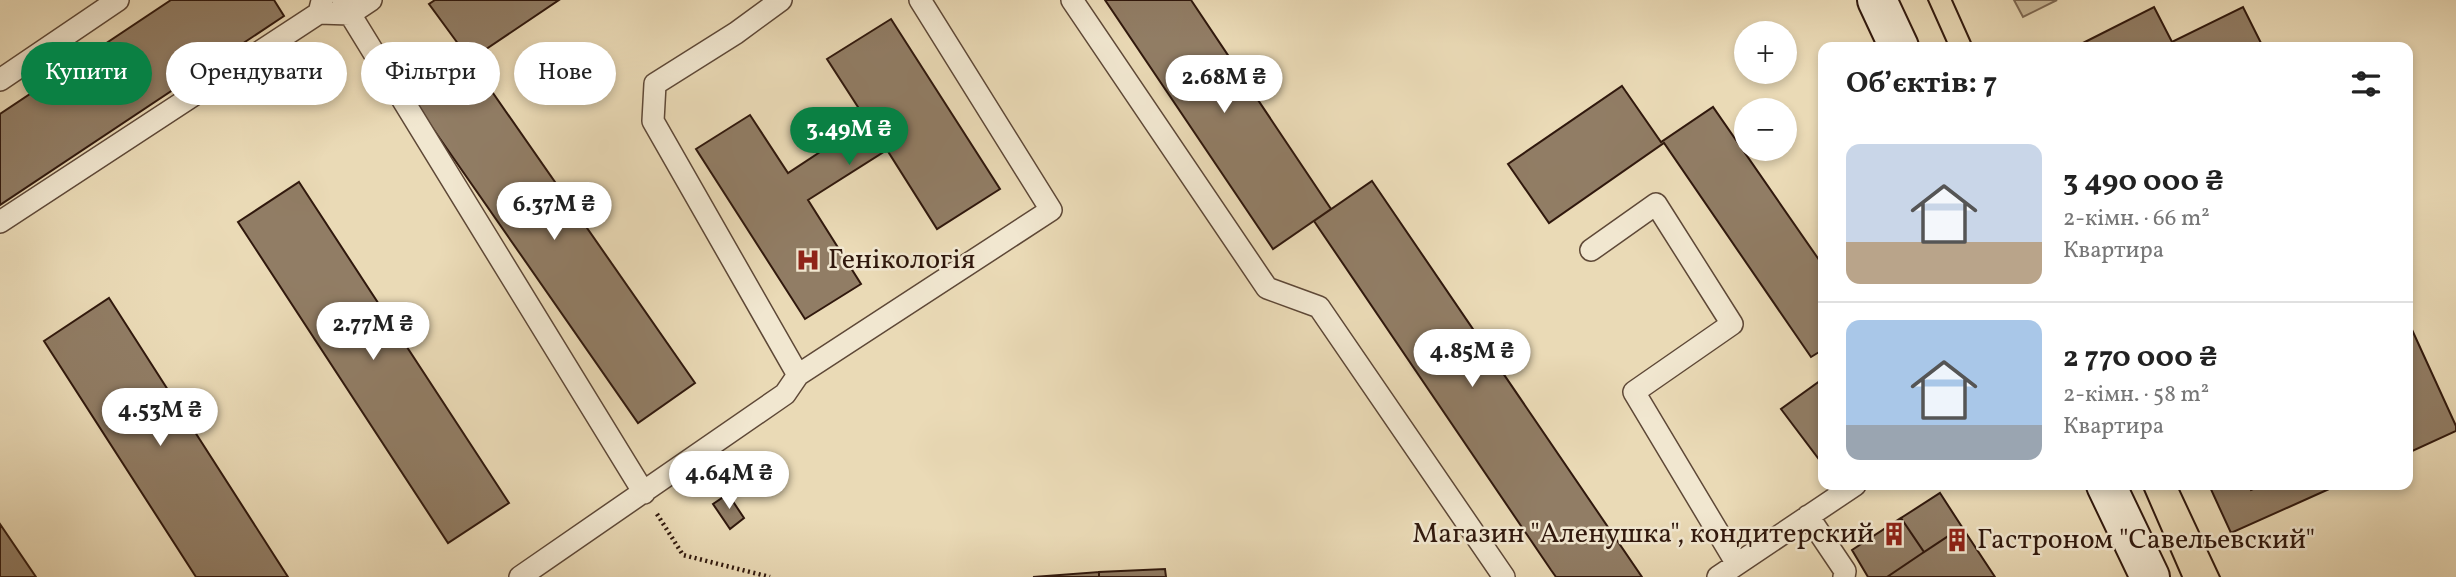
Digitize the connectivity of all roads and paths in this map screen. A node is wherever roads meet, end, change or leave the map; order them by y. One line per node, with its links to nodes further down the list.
1 (118, 0): 10 (lane)
2 (371, 0): 8 (lane)
3 (781, 0): 13 (lane)
4 (920, 0): 13 (lane)
5 (1072, 0): 21 (lane)
6 (1877, 0): 9 (street)
7 (321, 6): 8 (lane); 11 (lane)
8 (346, 7): 16 (lane)
9 (1897, 42)
10 (0, 80)
11 (0, 222)
12 (1591, 250): 18 (lane)
13 (798, 374): 16 (lane)
14 (1847, 490): 17 (lane)
15 (2108, 490): 24 (street)
16 (644, 493): 19 (lane); 20 (path)
17 (1808, 516): 18 (lane); 23 (lane)
18 (1737, 564): 22 (lane)
19 (520, 577)
20 (770, 577)
21 (1504, 577)
22 (1718, 577)
23 (1844, 577)
24 (2150, 577)

